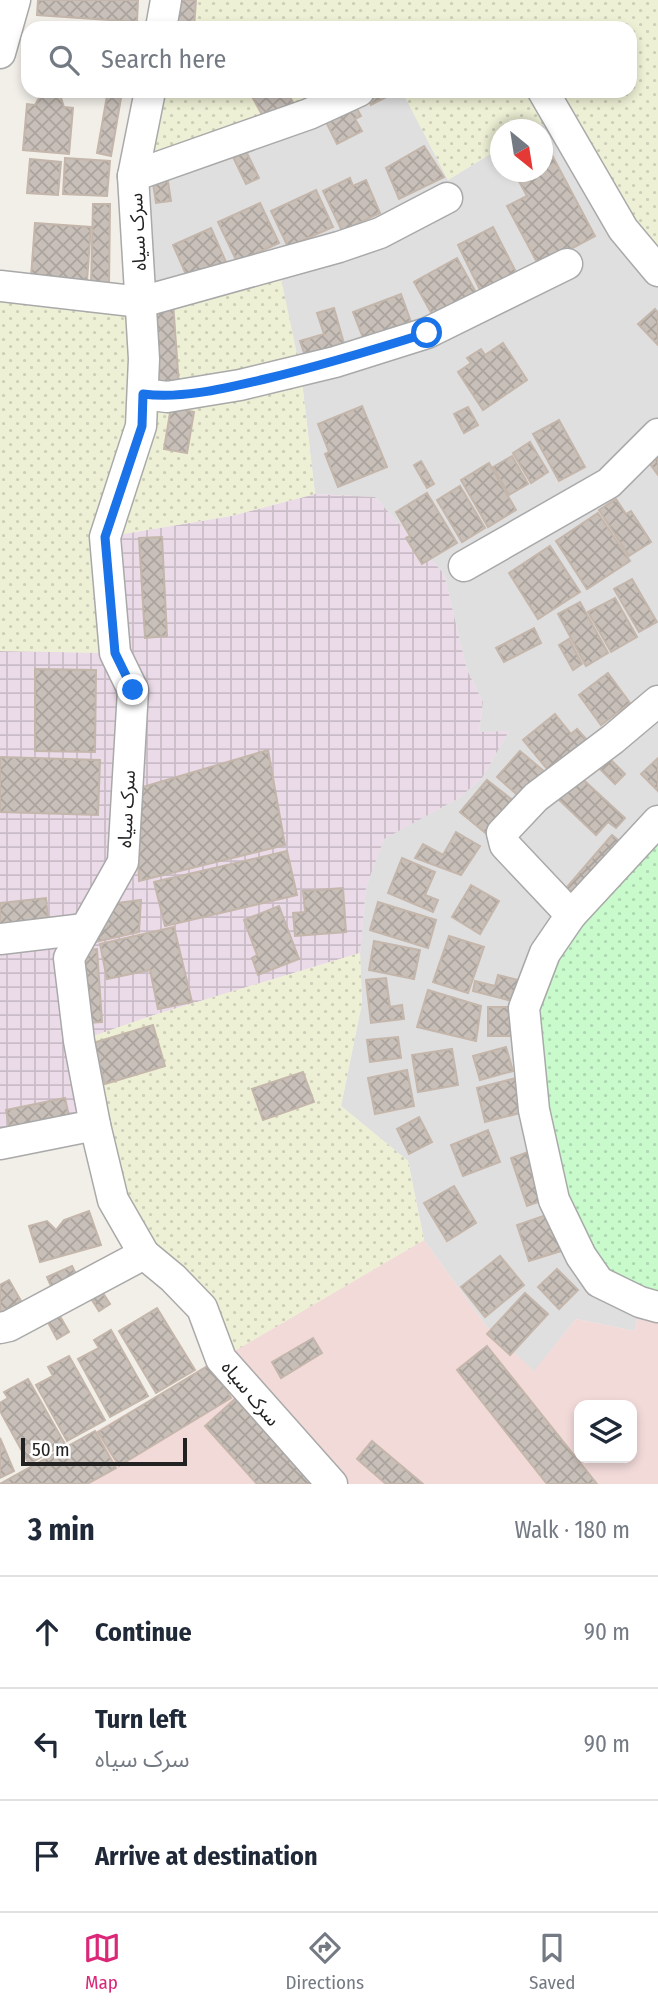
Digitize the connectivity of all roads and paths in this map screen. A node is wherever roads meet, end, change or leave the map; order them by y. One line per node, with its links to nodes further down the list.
1 (15, 0): 4 (street)
2 (166, 0): 3 (street)
3 (162, 21)
4 (0, 52)
5 (149, 98): 8 (street, سرک سیاه)
6 (344, 98): 8 (street)
7 (547, 98): 11 (street)
8 (134, 176): 13 (street, سرک سیاه)
9 (447, 198): 13 (street)
10 (567, 264): 14 (street)
11 (658, 271)
12 (0, 286): 13 (street)
13 (141, 302): 14 (street, سرک سیاه)
14 (143, 394): 20 (street, سرک سیاه)
15 (658, 434): 16 (street)
16 (464, 566)
17 (658, 701): 19 (street)
18 (658, 821): 19 (street)
19 (571, 915): 25 (street)
20 (85, 929): 21 (street); 22 (street, سرک سیاه)
21 (0, 939)
22 (94, 1125): 23 (street); 24 (street, سرک سیاه)
23 (0, 1144)
24 (144, 1254): 26 (street); 27 (street, سرک سیاه)
25 (658, 1307)
26 (0, 1328)
27 (332, 1484)

